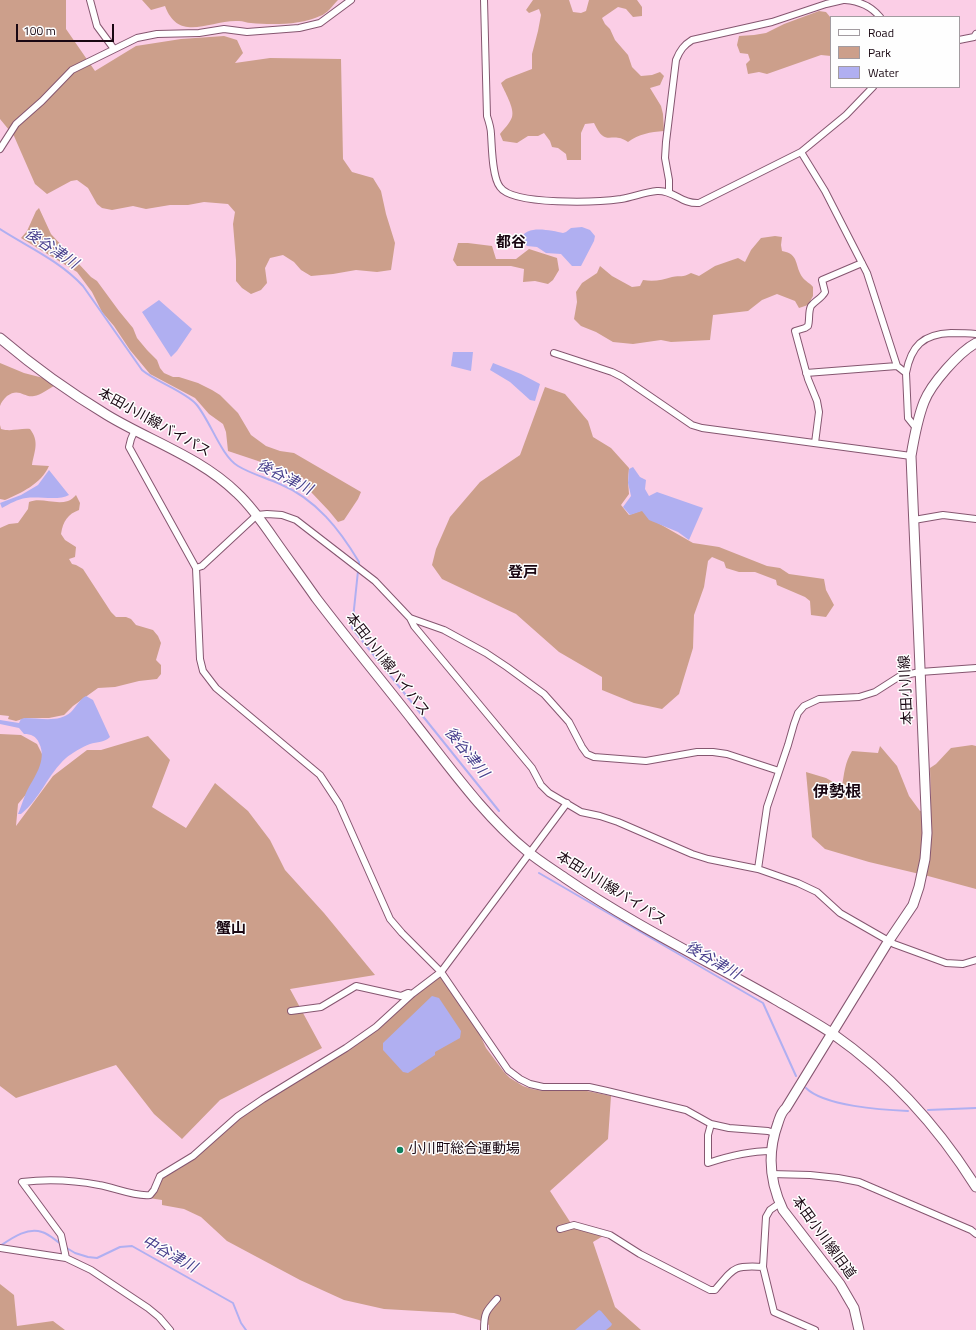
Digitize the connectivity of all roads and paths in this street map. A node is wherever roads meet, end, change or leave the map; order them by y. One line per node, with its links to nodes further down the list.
1 (90, 0): 9 (street)
2 (351, 0): 9 (street)
3 (484, 0): 13 (street)
4 (844, 0): 5 (street); 13 (street)
5 (853, 0): 6 (street)
6 (879, 16)
7 (975, 37): 8 (street)
8 (960, 40)
9 (114, 49): 11 (street)
10 (872, 88): 12 (street)
11 (0, 149)
12 (801, 152): 13 (street); 14 (street)
13 (669, 192)
14 (862, 263): 19 (street); 20 (street)
15 (976, 334): 21 (street)
16 (0, 338): 23 (street, 本田小川線バイパス)
17 (976, 343): 22 (street, 本田小川線)
18 (554, 353): 24 (street)
19 (897, 366): 20 (street); 21 (street)
20 (806, 372): 24 (street)
21 (906, 373): 22 (street)
22 (916, 428): 25 (street, 本田小川線)
23 (135, 430): 26 (street, 本田小川線バイパス); 29 (street)
24 (815, 443): 25 (street)
25 (911, 456): 28 (street, 本田小川線)
26 (257, 515): 29 (street); 30 (street); 35 (street, 本田小川線バイパス)
27 (976, 519): 28 (street)
28 (914, 520): 32 (street, 本田小川線)
29 (196, 568): 39 (street)
30 (410, 618): 33 (street); 34 (street)
31 (976, 668): 32 (street)
32 (920, 672): 33 (street); 37 (street, 本田小川線)
33 (779, 771): 36 (street)
34 (567, 803): 35 (street); 36 (street)
35 (530, 854): 39 (street); 42 (street, 本田小川線バイパス)
36 (758, 869): 37 (street)
37 (888, 942): 38 (street); 42 (street, 本田小川線)
38 (976, 960)
39 (441, 972): 40 (street); 43 (street)
40 (412, 994): 41 (street); 52 (street)
41 (292, 1010)
42 (832, 1033): 44 (street, 本田小川線旧道); 47 (street, 本田小川線バイパス)
43 (711, 1124): 44 (street); 45 (street)
44 (774, 1133): 45 (street, 本田小川線旧道)
45 (771, 1151): 46 (street, 本田小川線旧道)
46 (772, 1174): 48 (street, 本田小川線旧道); 50 (street)
47 (976, 1187)
48 (780, 1203): 53 (street); 58 (street, 本田小川線旧道)
49 (560, 1229): 53 (street)
50 (976, 1234)
51 (0, 1248): 52 (street)
52 (66, 1258): 55 (street)
53 (763, 1267): 57 (street)
54 (497, 1299): 56 (street)
55 (170, 1330)
56 (484, 1330)
57 (815, 1330)
58 (859, 1330)

